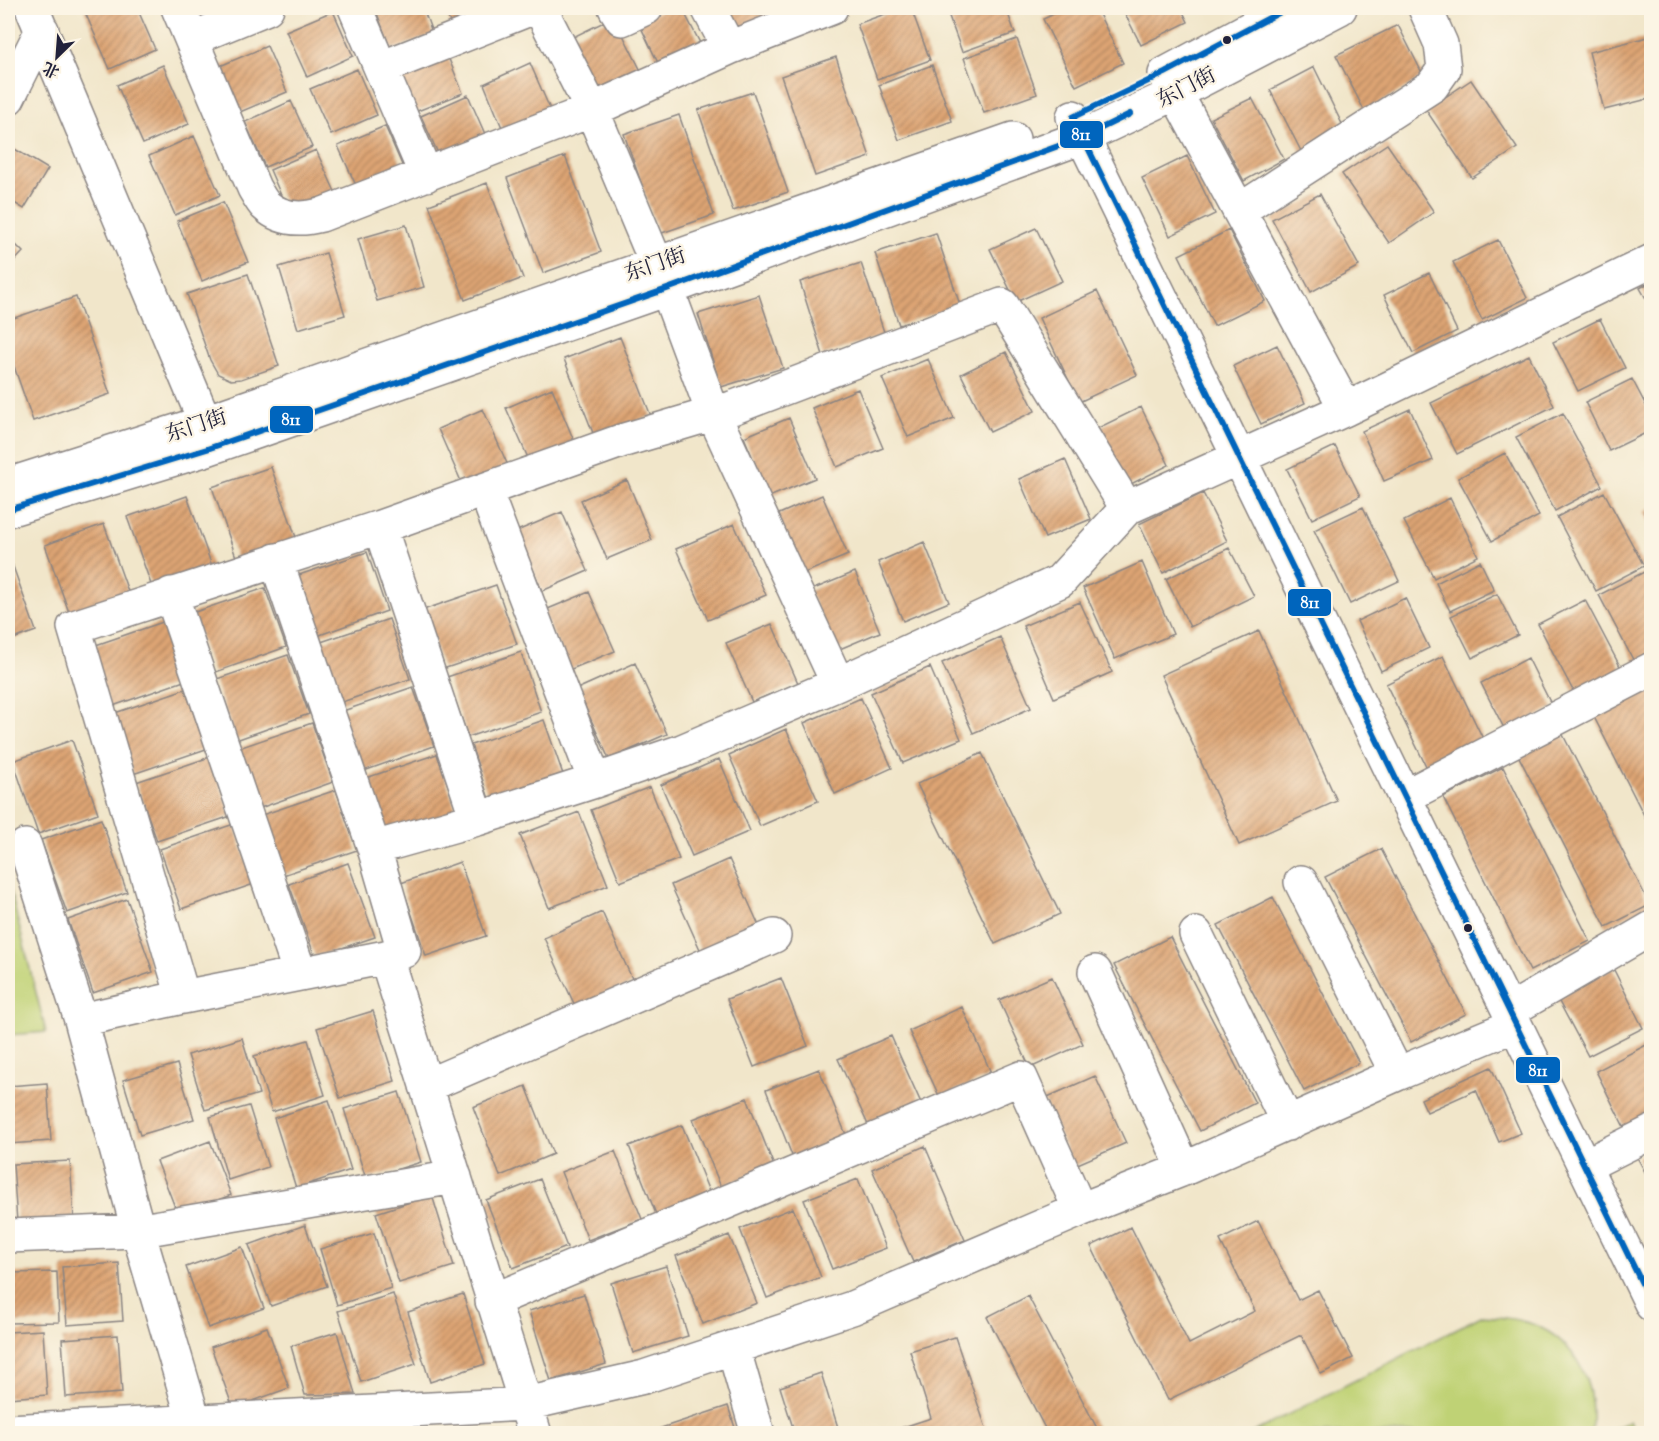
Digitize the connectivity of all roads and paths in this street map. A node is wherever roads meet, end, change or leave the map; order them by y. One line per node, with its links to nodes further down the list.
1 (178, 8): 14 (street)
2 (267, 8): 14 (street)
3 (356, 8): 16 (street)
4 (532, 8): 16 (street)
5 (540, 8): 19 (street)
6 (615, 8): 7 (street)
7 (646, 8)
8 (708, 8): 15 (street)
9 (831, 8): 15 (street)
10 (1288, 8): 17 (street, 东门街)
11 (1340, 8): 17 (street, 东门街)
12 (1425, 8): 22 (street)
13 (37, 19): 18 (street); 27 (street)
14 (191, 39): 21 (street)
15 (729, 48): 19 (street)
16 (381, 68): 21 (street)
17 (1171, 83): 20 (street, 东门街); 22 (street)
18 (8, 98)
19 (592, 110): 21 (street); 24 (street)
20 (1078, 127): 24 (street, 东门街); 28 (street)
21 (426, 175)
22 (1240, 210): 25 (street)
23 (1652, 261): 25 (street)
24 (661, 277): 26 (street); 27 (street, 东门街); 32 (street, 东门街)
25 (1346, 409): 28 (street)
26 (713, 413): 30 (street); 31 (street); 37 (street)
27 (206, 422): 29 (street, 东门街)
28 (1239, 458): 31 (street); 39 (street)
29 (8, 485)
30 (485, 490): 33 (street); 38 (street)
31 (1127, 508): 37 (street)
32 (8, 510)
33 (380, 527): 34 (street); 40 (street)
34 (276, 560): 35 (street); 42 (street)
35 (171, 594): 49 (street); 50 (street)
36 (1652, 669): 39 (street)
37 (838, 684): 38 (street)
38 (595, 782): 40 (street)
39 (1404, 797): 51 (street)
40 (477, 819): 42 (street)
41 (25, 846): 52 (street)
42 (374, 848): 47 (street)
43 (1301, 882): 53 (street)
44 (1652, 928): 51 (street)
45 (1196, 934): 55 (street)
46 (774, 936): 54 (street)
47 (386, 957): 49 (street); 54 (street)
48 (1095, 972): 58 (street)
49 (300, 974): 50 (street)
50 (183, 997): 52 (street)
51 (1512, 1018): 53 (street); 57 (street)
52 (81, 1020): 66 (street)
53 (1397, 1074): 55 (street)
54 (426, 1086): 59 (street)
55 (1288, 1124): 58 (street)
56 (1652, 1132): 57 (street)
57 (1584, 1166): 63 (street)
58 (1184, 1169): 60 (street)
59 (455, 1177): 61 (street); 62 (street)
60 (1080, 1210): 62 (street); 64 (street)
61 (8, 1236)
62 (492, 1301): 65 (street)
63 (1652, 1305)
64 (733, 1347): 65 (street); 68 (street)
65 (531, 1419): 66 (street)
66 (194, 1421): 67 (street)
67 (8, 1431)
68 (758, 1434)

